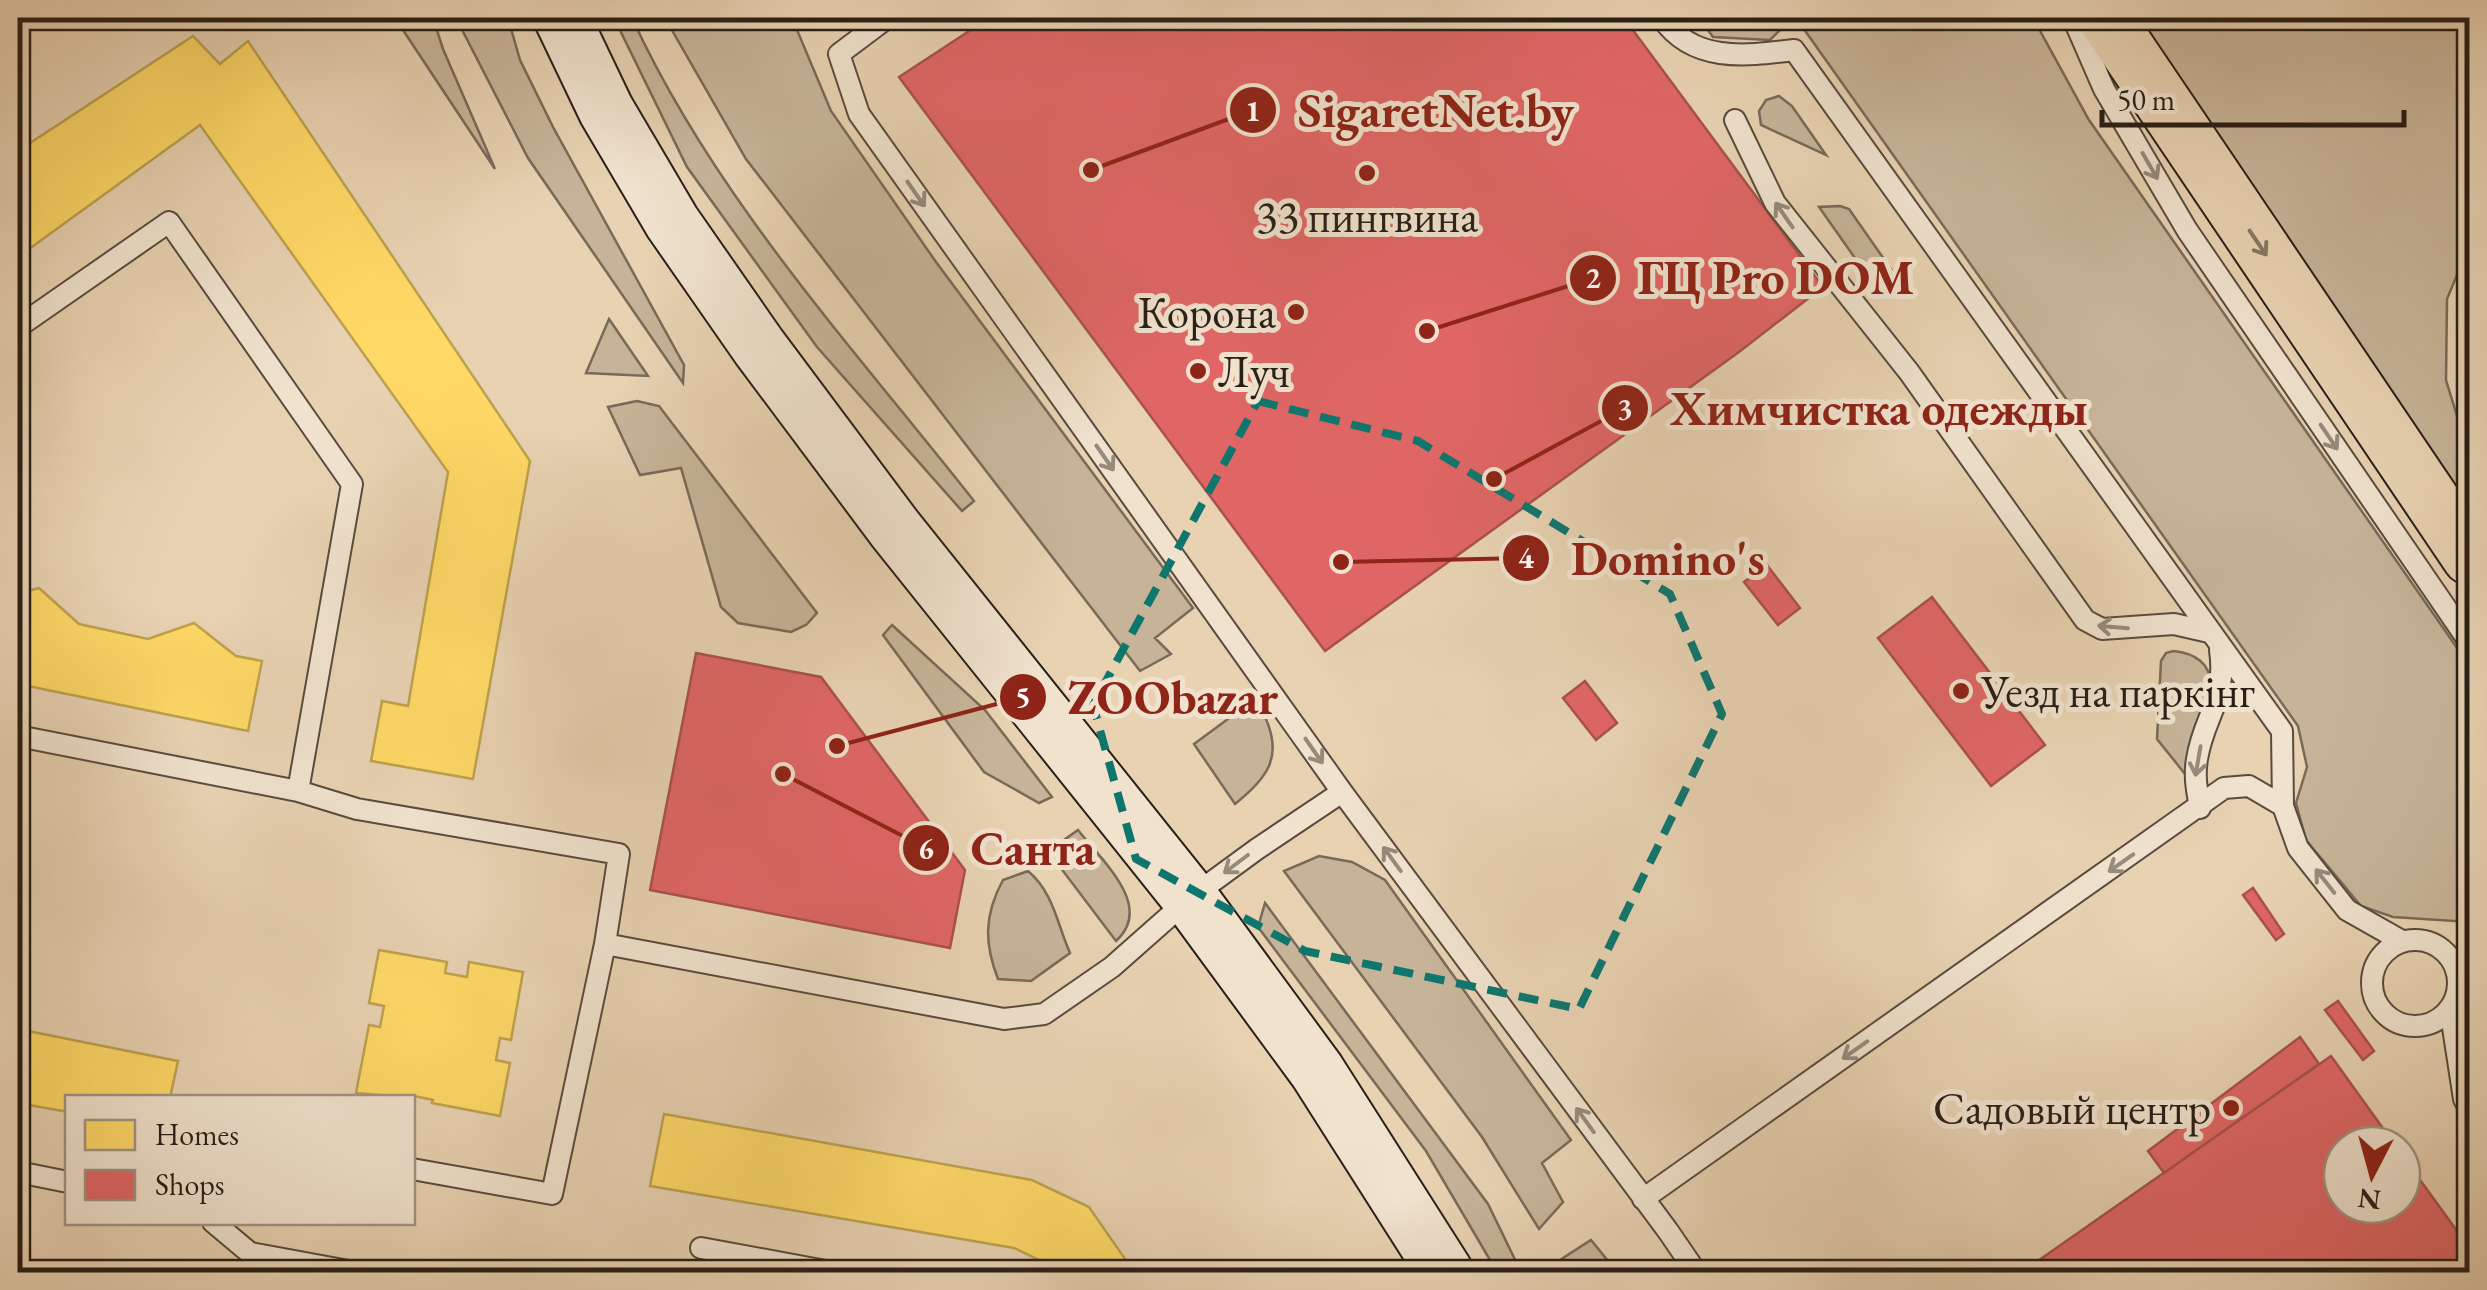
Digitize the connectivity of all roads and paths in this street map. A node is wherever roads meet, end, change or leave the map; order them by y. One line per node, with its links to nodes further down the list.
1 (562, 18): 16 (main road)
2 (887, 18): 13 (lane, one-way to 13)
3 (2073, 18): 10 (lane, one-way to 10)
4 (2106, 18): 8 (highway, one-way to 8)
5 (1667, 26): 9 (lane)
6 (1735, 120): 9 (lane, one-way to 6)
7 (18, 327): 12 (lane)
8 (2470, 556)
9 (2214, 640): 14 (lane); 15 (lane, one-way to 15)
10 (2470, 643)
11 (18, 736): 12 (lane)
12 (298, 791): 18 (lane)
13 (1342, 792): 16 (lane, one-way to 16); 25 (lane, one-way to 13)
14 (2283, 806): 15 (lane); 17 (lane, one-way to 14)
15 (2200, 808): 25 (lane, one-way to 25)
16 (1190, 898): 18 (lane); 30 (main road)
17 (2400, 940): 19 (lane); 20 (lane)
18 (605, 944): 22 (lane)
19 (2463, 961): 20 (lane)
20 (2450, 1008): 21 (lane)
21 (2470, 1110)
22 (415, 1170)
23 (18, 1172): 24 (lane)
24 (65, 1181)
25 (1643, 1198): 31 (lane)
26 (216, 1225): 28 (lane)
27 (701, 1248): 29 (lane)
28 (354, 1272)
29 (831, 1272)
30 (1445, 1272)
31 (1696, 1272)

